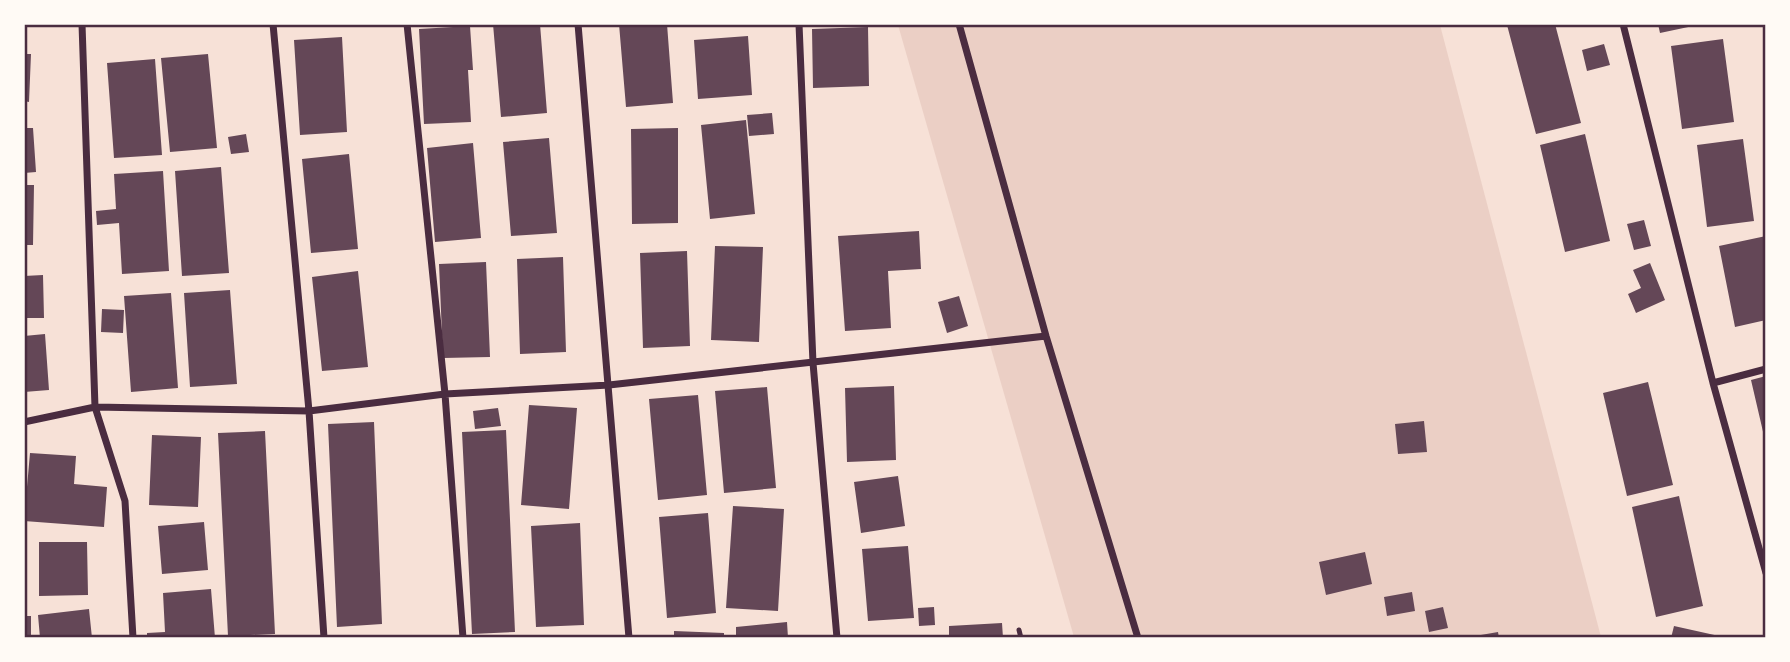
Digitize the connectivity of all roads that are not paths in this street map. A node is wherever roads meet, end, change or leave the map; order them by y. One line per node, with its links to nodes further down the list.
1 (82, 24): 14 (street)
2 (273, 24): 15 (street)
3 (407, 24): 13 (street)
4 (578, 24): 12 (street)
5 (799, 24): 9 (street)
6 (959, 24): 8 (street)
7 (1623, 24): 11 (street)
8 (1046, 336): 9 (street); 25 (street)
9 (813, 362): 12 (street); 23 (street)
10 (1766, 369): 11 (street)
11 (1713, 383): 17 (street)
12 (609, 385): 13 (street); 22 (street)
13 (445, 394): 15 (street); 21 (street)
14 (95, 407): 15 (street); 16 (street); 19 (street)
15 (309, 411): 20 (street)
16 (24, 422)
17 (1766, 573)
18 (1019, 630): 24 (lane)
19 (133, 638)
20 (324, 638)
21 (463, 638)
22 (629, 638)
23 (837, 638)
24 (1021, 638)
25 (1138, 638)

